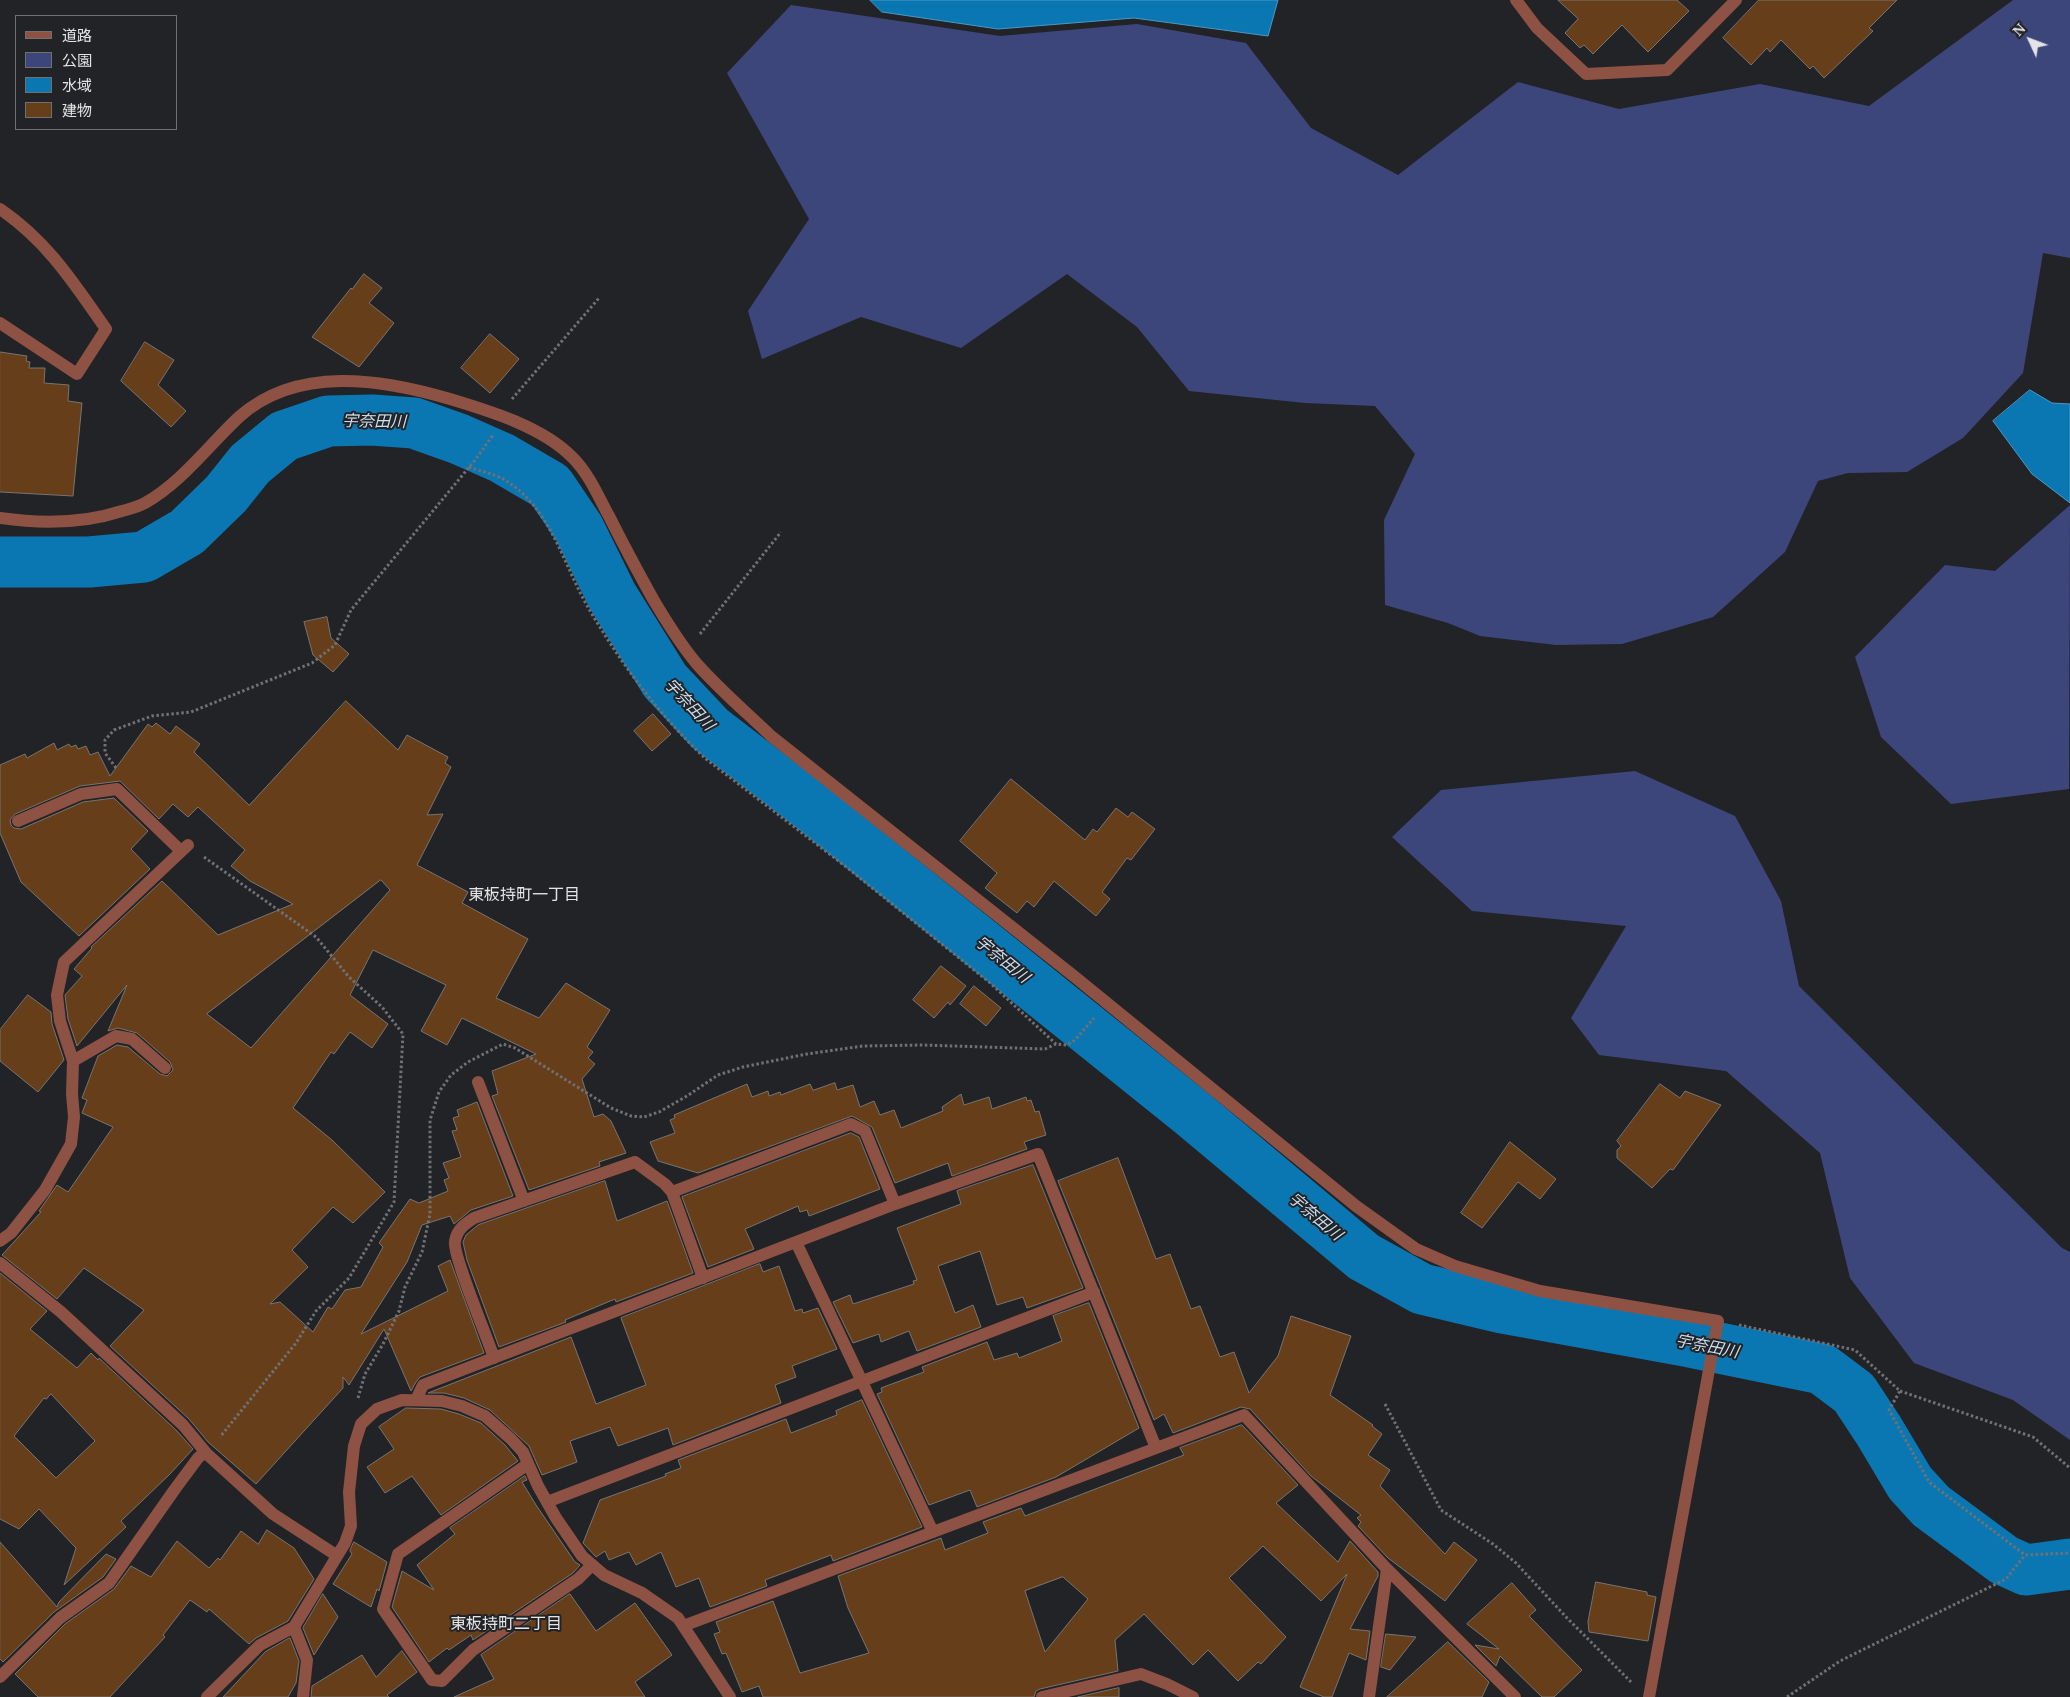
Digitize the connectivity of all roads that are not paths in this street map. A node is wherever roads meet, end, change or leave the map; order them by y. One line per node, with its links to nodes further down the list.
1 (1736, 0): 2 (street)
2 (1522, 2)
3 (0, 209): 4 (street)
4 (0, 323)
5 (0, 518): 32 (street)
6 (18, 821): 7 (street)
7 (73, 1061): 8 (street); 13 (street)
8 (165, 1068)
9 (478, 1082): 11 (street)
10 (672, 1192): 11 (street); 12 (street); 16 (street)
11 (524, 1201): 18 (street)
12 (895, 1204): 14 (street); 17 (street)
13 (0, 1241)
14 (796, 1242): 16 (street); 19 (street)
15 (0, 1263): 22 (street)
16 (703, 1278): 18 (street)
17 (1094, 1292): 19 (street); 21 (street)
18 (494, 1358): 20 (street)
19 (861, 1381): 24 (street); 25 (street)
20 (416, 1400): 23 (street); 26 (street)
21 (1156, 1448): 25 (street); 28 (street)
22 (205, 1452): 26 (street); 31 (street)
23 (528, 1464): 24 (street); 27 (street)
24 (546, 1502): 27 (street)
25 (933, 1532): 29 (street)
26 (336, 1556): 30 (street)
27 (592, 1565): 29 (street)
28 (1387, 1569): 38 (street); 39 (street)
29 (683, 1626): 35 (street)
30 (294, 1627): 33 (street); 34 (street)
31 (0, 1677)
32 (1650, 1691)
33 (207, 1697)
34 (303, 1697)
35 (730, 1697)
36 (1042, 1697): 37 (street)
37 (1193, 1697)
38 (1369, 1697)
39 (1515, 1697)

